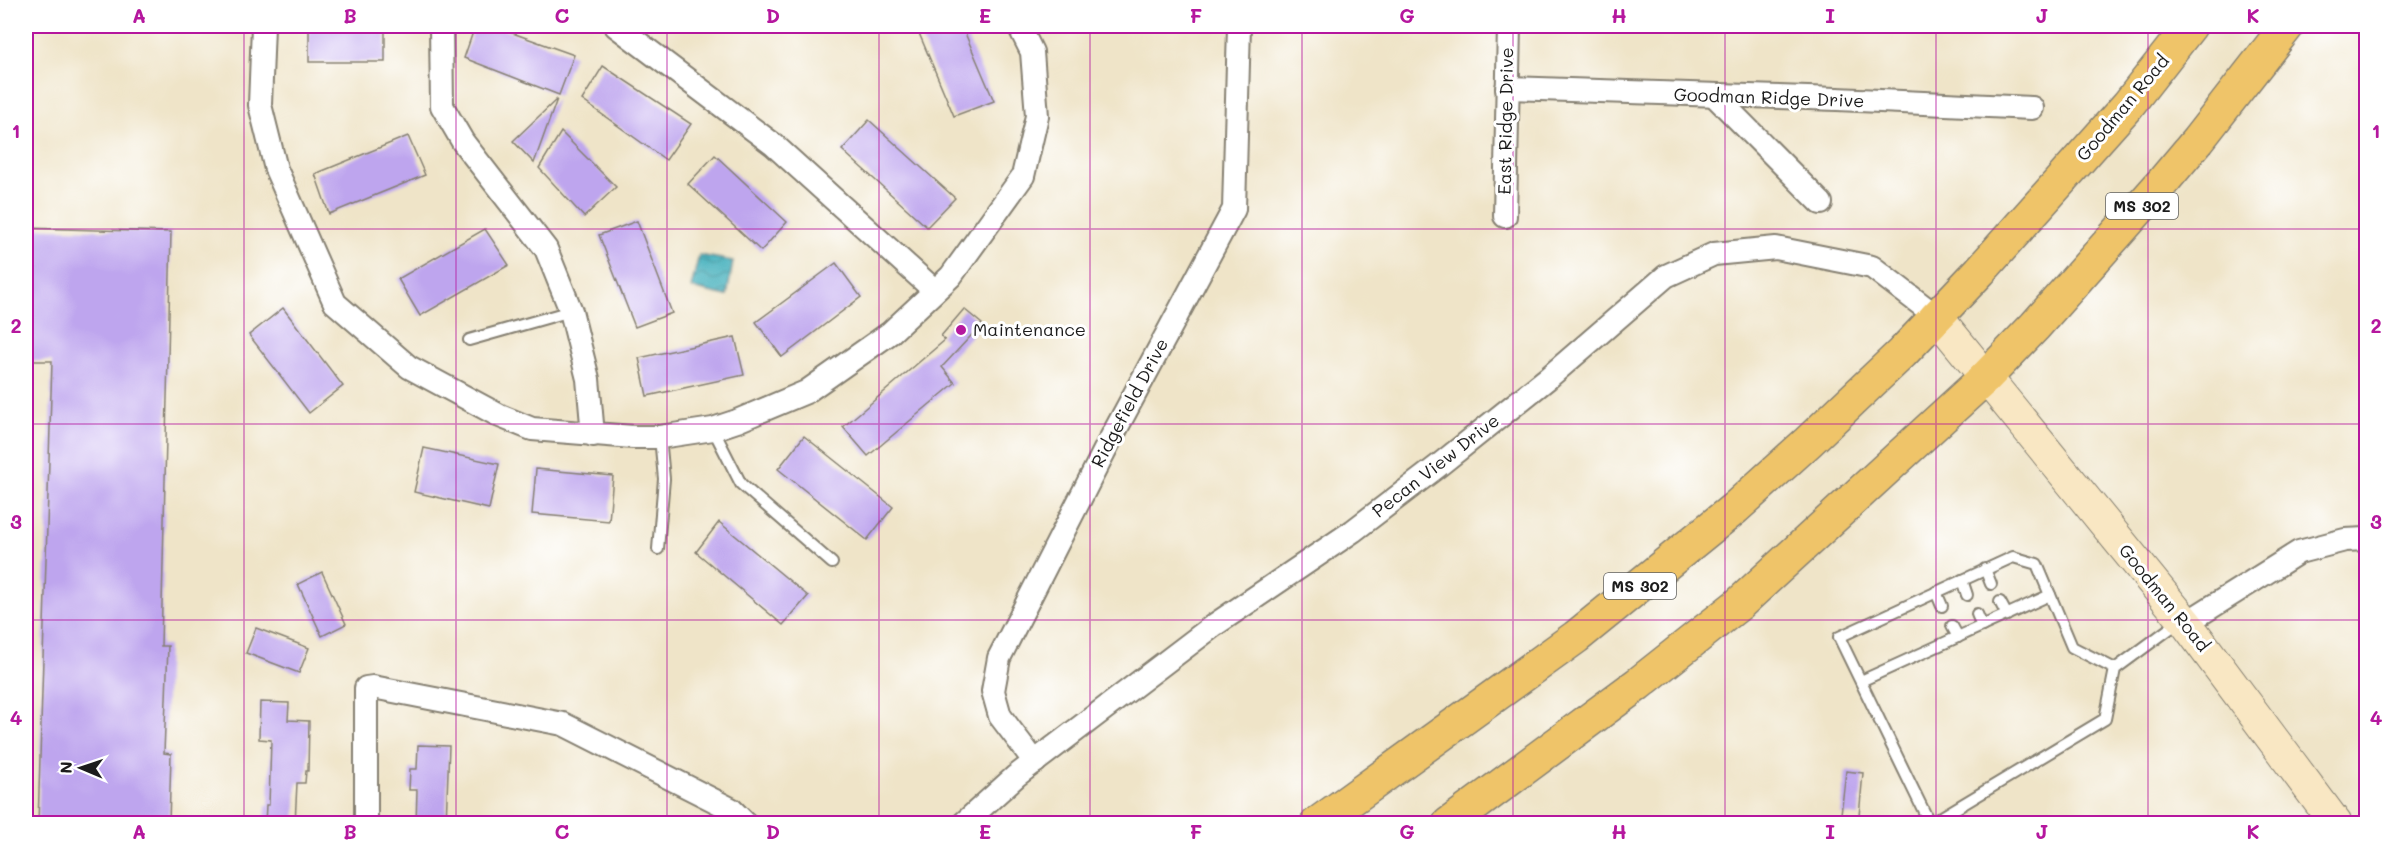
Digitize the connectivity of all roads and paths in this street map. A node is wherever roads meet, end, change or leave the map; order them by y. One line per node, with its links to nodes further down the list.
1 (262, 26): 20 (street)
2 (441, 26): 15 (street)
3 (616, 26): 14 (street)
4 (1019, 26): 14 (street)
5 (1239, 26): 41 (street, Ridgefield Drive)
6 (1509, 26): 9 (street, East Ridge Drive)
7 (2190, 26): 16 (highway, Goodman Road / MS 302)
8 (2287, 26): 18 (highway, MS 302)
9 (1507, 88): 10 (street, Goodman Ridge Drive); 13 (street, East Ridge Drive)
10 (1715, 96): 11 (street, Goodman Ridge Drive); 12 (street)
11 (2032, 108)
12 (1821, 203)
13 (1505, 216)
14 (934, 290): 19 (street)
15 (571, 311): 17 (lane); 20 (street)
16 (1936, 316): 18 (main road, Goodman Road); 41 (street, Pecan View Drive); 45 (highway, MS 302)
17 (469, 340)
18 (1986, 377): 35 (main road, Goodman Road); 46 (highway, MS 302)
19 (713, 429): 21 (street); 24 (lane)
20 (593, 435): 21 (street)
21 (660, 437): 23 (lane)
22 (2367, 539): 35 (street)
23 (658, 549)
24 (832, 563)
25 (1985, 569): 26 (lane); 27 (lane); 30 (lane)
26 (1962, 580): 28 (lane); 29 (lane)
27 (1992, 584)
28 (1936, 592): 32 (lane); 40 (lane)
29 (1967, 595)
30 (2050, 595): 34 (lane); 39 (lane)
31 (2000, 603): 34 (lane)
32 (1942, 606)
33 (1977, 614): 37 (lane)
34 (2007, 615): 37 (lane)
35 (2184, 621): 39 (lane); 47 (main road, Goodman Road)
36 (1952, 626): 38 (lane)
37 (1982, 626): 38 (lane)
38 (1958, 637): 40 (lane)
39 (2115, 669): 40 (lane)
40 (1861, 681)
41 (1035, 762): 44 (street, Pecan View Drive)
42 (366, 824): 43 (street)
43 (746, 824)
44 (963, 824)
45 (1317, 824)
46 (1449, 824)
47 (2336, 824)

